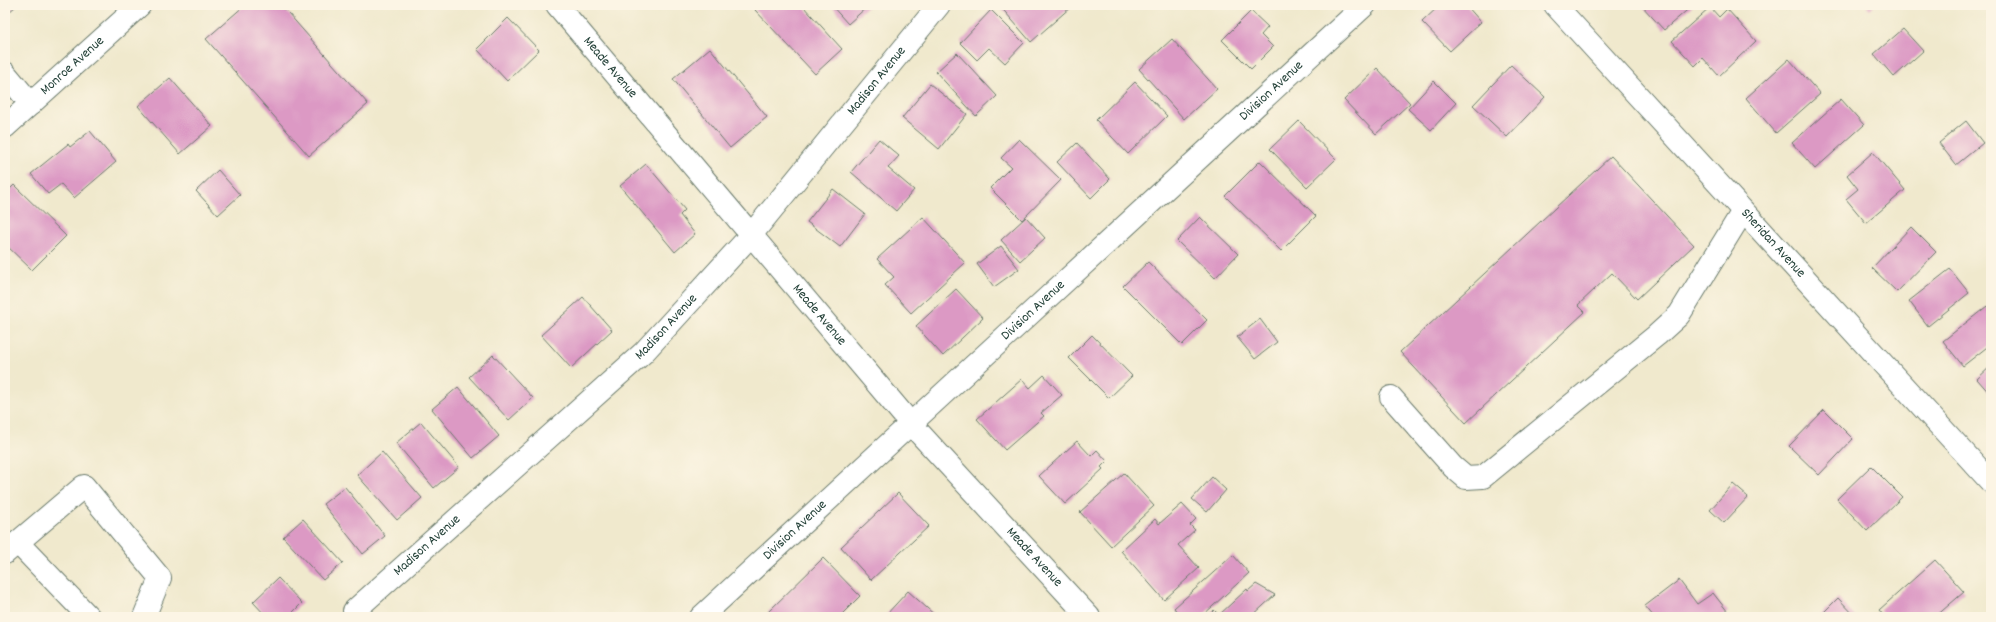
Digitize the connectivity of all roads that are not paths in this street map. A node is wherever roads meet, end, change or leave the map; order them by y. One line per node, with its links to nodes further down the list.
1 (140, 5): 7 (street, Monroe Avenue)
2 (558, 5): 10 (street, Meade Avenue)
3 (939, 5): 10 (street, Madison Avenue)
4 (1365, 5): 12 (street, Division Avenue)
5 (1555, 5): 9 (street, Sheridan Avenue)
6 (5, 73): 7 (street)
7 (31, 104): 8 (street, Monroe Avenue)
8 (5, 127)
9 (1743, 211): 11 (street); 13 (street, Sheridan Avenue)
10 (751, 235): 12 (street, Meade Avenue); 15 (street, Madison Avenue)
11 (1391, 397)
12 (911, 424): 18 (street, Division Avenue); 19 (street, Meade Avenue)
13 (1991, 482)
14 (11, 548): 16 (street); 17 (street)
15 (357, 614)
16 (90, 617)
17 (144, 617)
18 (701, 617)
19 (1089, 617)

